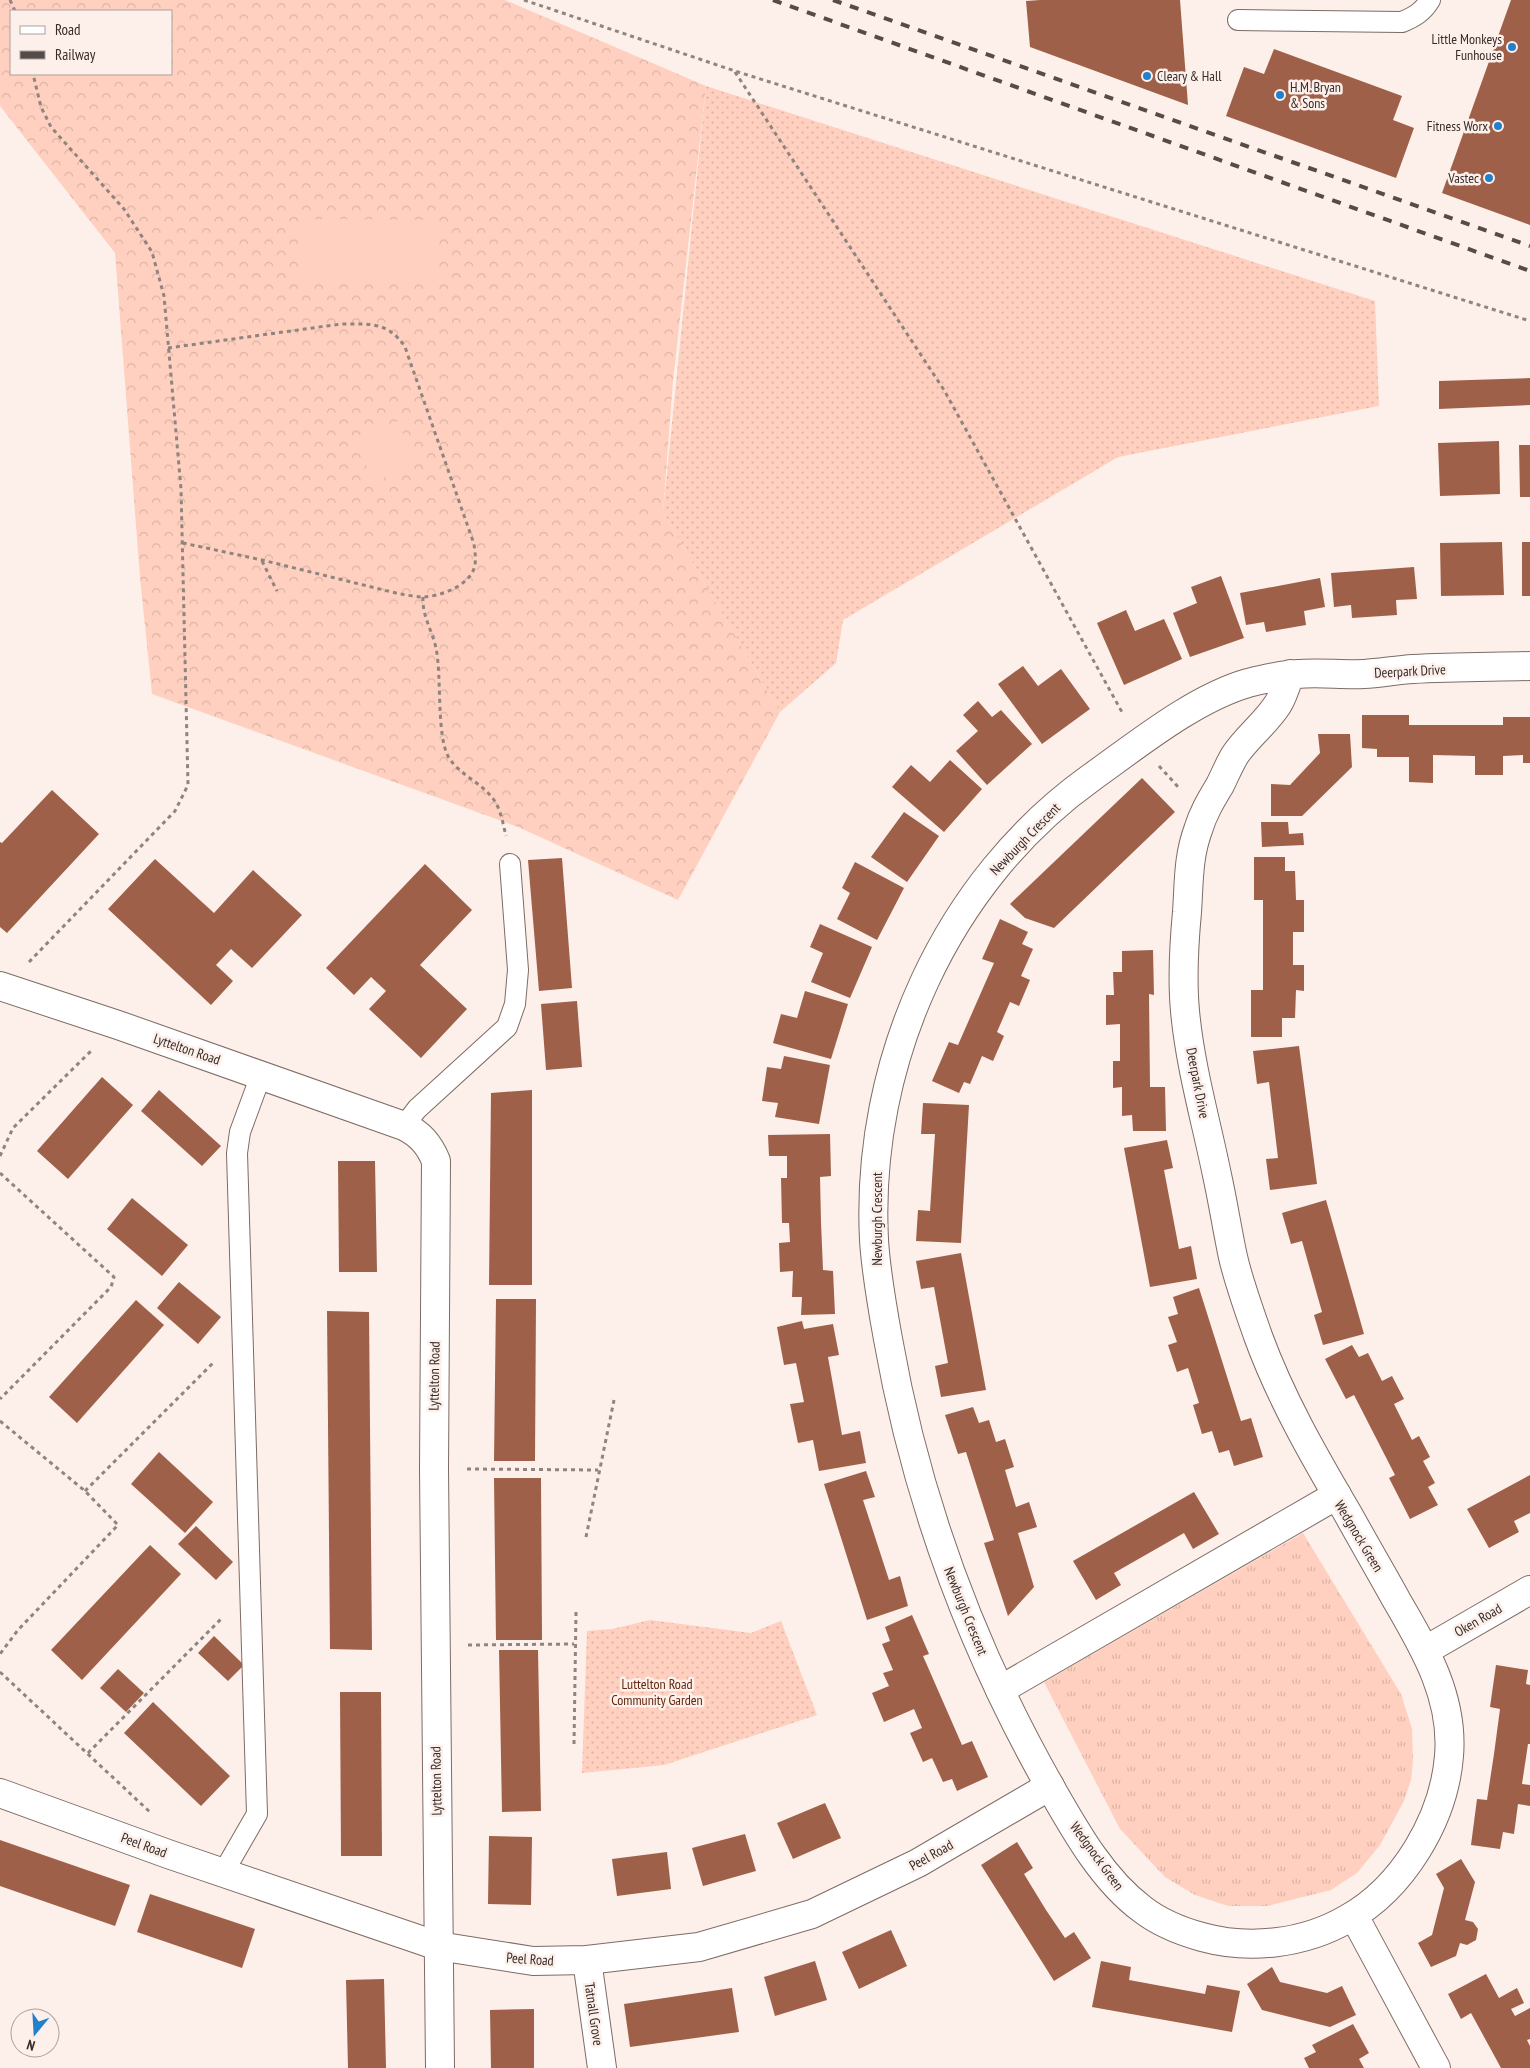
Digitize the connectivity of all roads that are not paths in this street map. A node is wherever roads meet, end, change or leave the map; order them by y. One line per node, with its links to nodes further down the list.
1 (1430, 0): 2 (lane)
2 (1238, 20)
3 (1530, 666): 4 (street, Deerpark Drive)
4 (1290, 674): 5 (street, Deerpark Drive); 10 (street, Deerpark Drive)
5 (1139, 744): 13 (street, Newburgh Crescent)
6 (510, 864): 9 (lane)
7 (8, 988): 8 (street, Lyttelton Road)
8 (261, 1075): 9 (street, Lyttelton Road); 16 (lane)
9 (404, 1126): 18 (street, Lyttelton Road)
10 (1337, 1495): 12 (street, Wedgnock Green); 13 (street, Wedgnock Green)
11 (1530, 1590): 12 (street, Oken Road)
12 (1426, 1650): 17 (street, Wedgnock Green)
13 (1000, 1690): 14 (street, Newburgh Crescent)
14 (1050, 1786): 17 (street, Wedgnock Green); 19 (street, Peel Road)
15 (0, 1793): 16 (street, Peel Road)
16 (223, 1873): 18 (street, Peel Road)
17 (1354, 1916): 22 (street)
18 (438, 1946): 19 (street, Peel Road); 20 (street, Lyttelton Road)
19 (588, 1960): 21 (street, Tatnall Grove)
20 (440, 2068)
21 (602, 2068)
22 (1436, 2068)

